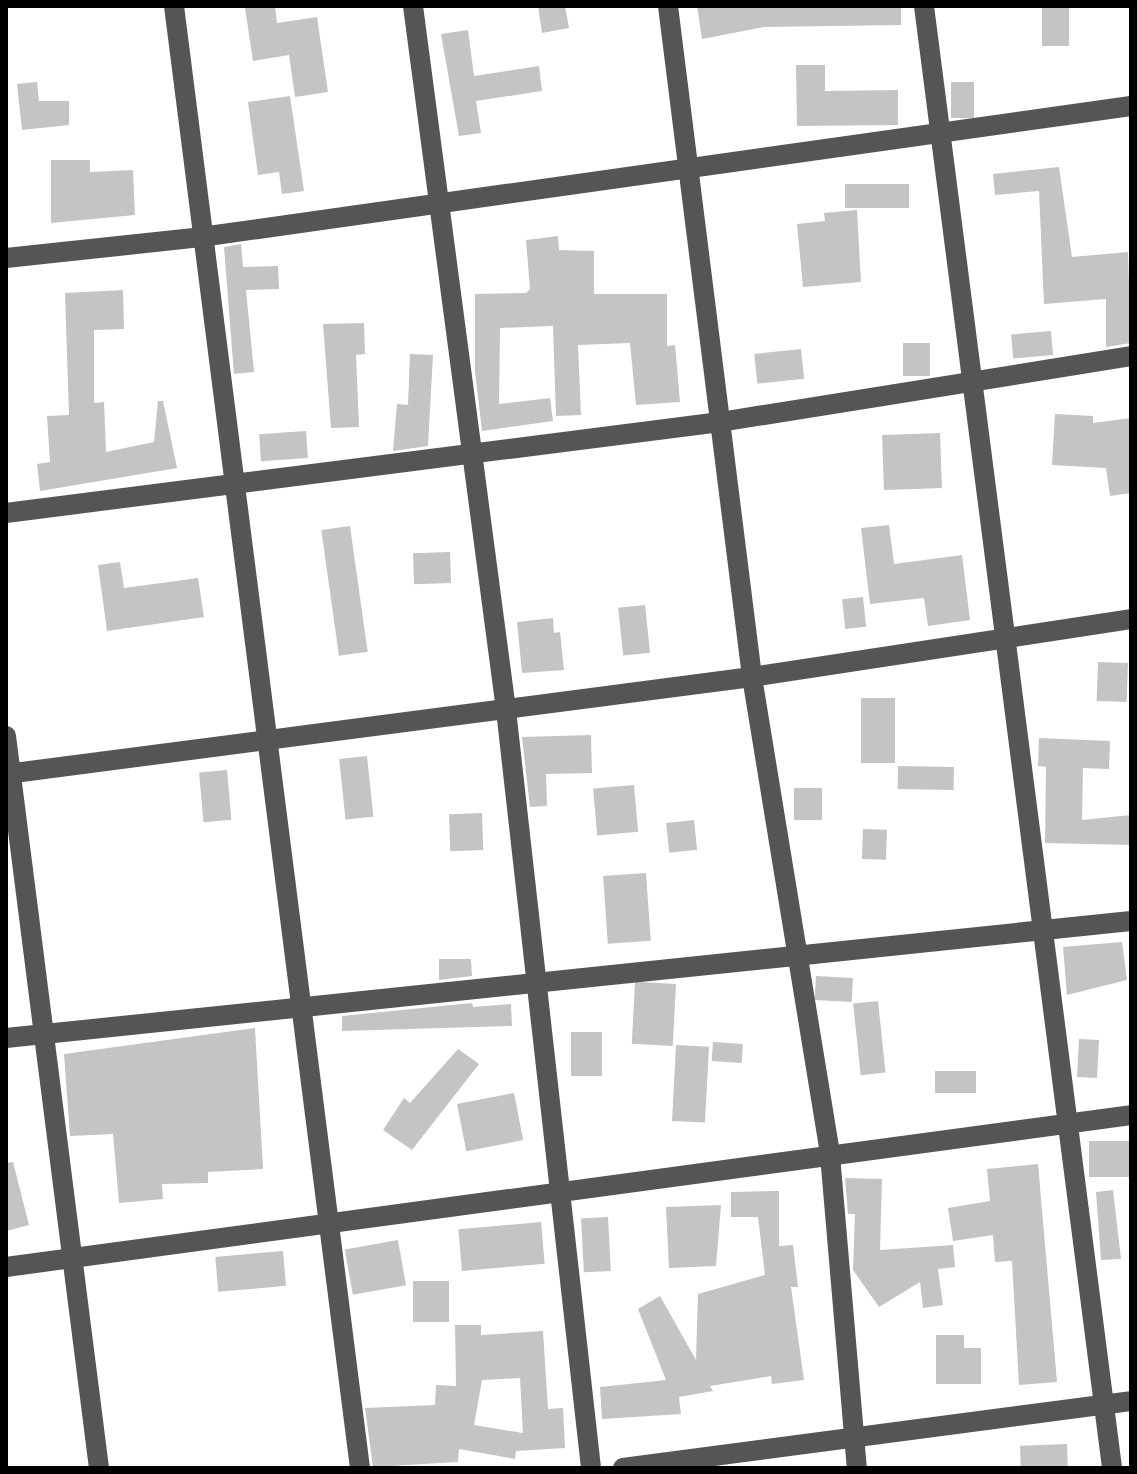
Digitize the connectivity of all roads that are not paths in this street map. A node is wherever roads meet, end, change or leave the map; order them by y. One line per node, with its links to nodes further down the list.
1 (174, 6): 9 (street)
2 (413, 6): 8 (street)
3 (668, 6): 7 (street)
4 (924, 6): 6 (street)
5 (1131, 106): 6 (street)
6 (941, 135): 7 (street); 12 (street)
7 (689, 169): 8 (street); 13 (street)
8 (440, 204): 9 (street); 14 (street)
9 (201, 237): 10 (street); 15 (street)
10 (6, 258)
11 (1131, 356): 12 (street)
12 (973, 381): 13 (street); 18 (street)
13 (720, 422): 14 (street); 19 (street)
14 (474, 456): 15 (street); 20 (street)
15 (234, 482): 16 (street); 22 (street)
16 (6, 513)
17 (1131, 619): 18 (street)
18 (1006, 635): 19 (street); 25 (street)
19 (752, 677): 20 (street); 26 (street)
20 (506, 710): 22 (street); 27 (street)
21 (6, 736): 23 (street)
22 (268, 741): 23 (street); 28 (street)
23 (8, 774): 29 (street)
24 (1131, 921): 25 (street)
25 (1044, 931): 26 (street); 32 (street)
26 (795, 957): 27 (street); 33 (street)
27 (538, 983): 28 (street); 34 (street)
28 (301, 1006): 29 (street); 35 (street)
29 (43, 1033): 30 (street); 36 (street)
30 (6, 1038)
31 (1131, 1115): 32 (street)
32 (1069, 1123): 33 (street); 39 (street)
33 (830, 1155): 34 (street); 40 (street)
34 (563, 1190): 35 (street); 43 (street)
35 (329, 1224): 36 (street); 42 (street)
36 (72, 1257): 37 (street); 41 (street)
37 (6, 1267)
38 (1131, 1401): 39 (street)
39 (1103, 1405): 40 (street); 46 (street)
40 (854, 1437): 44 (street); 45 (street)
41 (99, 1468)
42 (360, 1468)
43 (591, 1468)
44 (623, 1468)
45 (857, 1468)
46 (1112, 1468)

